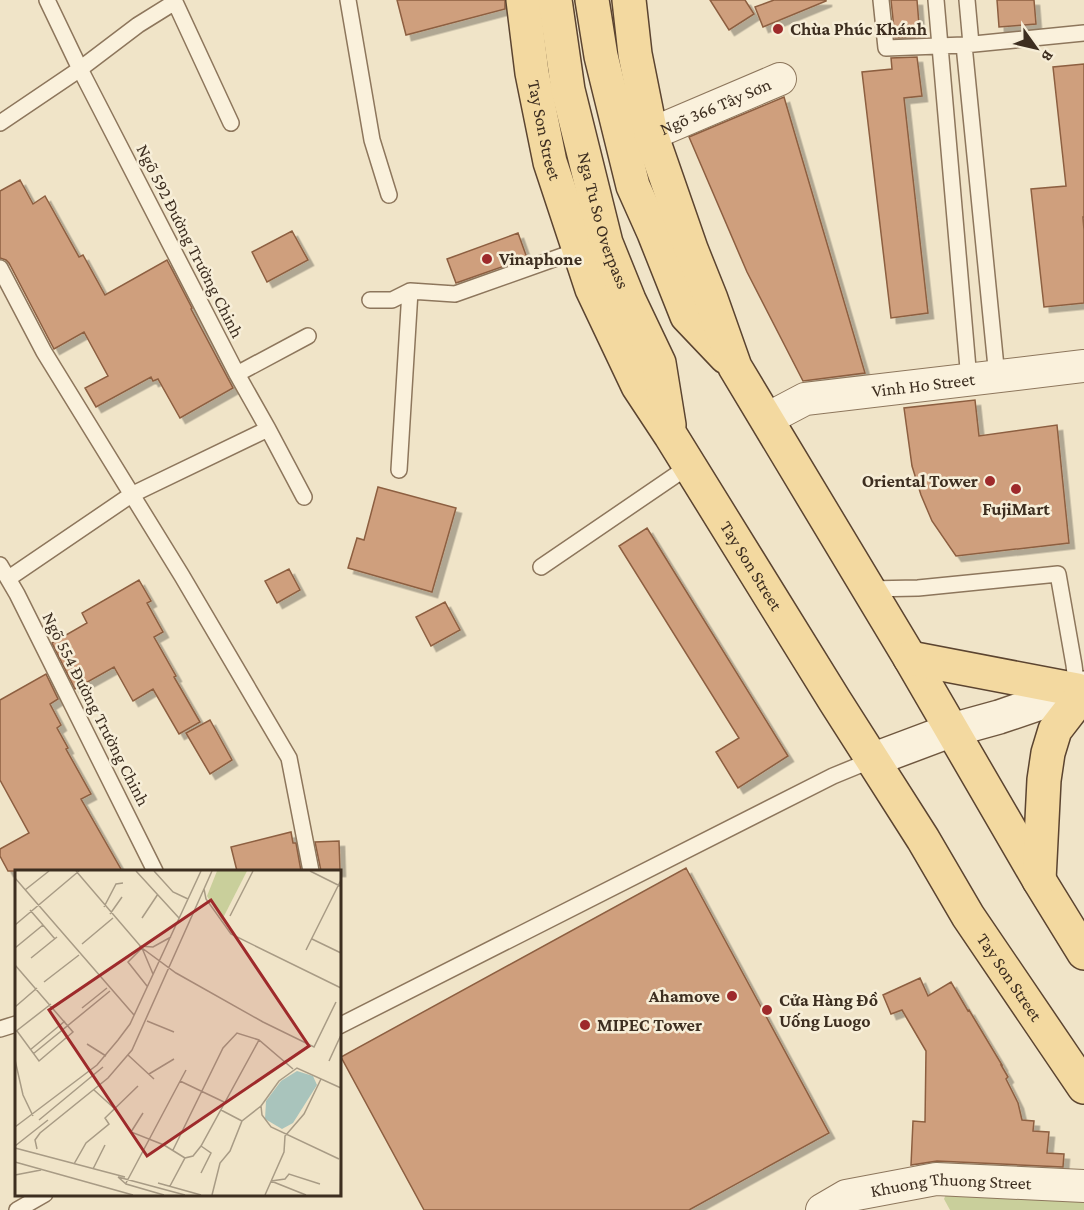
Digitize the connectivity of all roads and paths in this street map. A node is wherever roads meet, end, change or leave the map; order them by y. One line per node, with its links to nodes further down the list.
1 (348, 0): 18 (lane)
2 (523, 0): 19 (main road, Tay Son Street)
3 (555, 0): 19 (main road, Nga Tu So Overpass)
4 (592, 0): 25 (main road)
5 (629, 0): 17 (main road)
6 (881, 0): 12 (lane)
7 (936, 0): 12 (lane)
8 (967, 0): 11 (lane)
9 (53, 2): 13 (lane, Ngõ 592 Đường Trường Chinh)
10 (1084, 33): 11 (lane)
11 (968, 44): 12 (lane); 27 (lane)
12 (941, 46): 27 (lane)
13 (80, 69): 15 (lane); 16 (lane); 26 (lane, Ngõ 592 Đường Trường Chinh)
14 (780, 79): 17 (street, Ngõ 366 Tây Sơn)
15 (0, 123)
16 (231, 123)
17 (651, 134): 25 (main road)
18 (389, 195)
19 (593, 246): 21 (lane); 30 (main road, Nga Tu So Overpass)
20 (0, 268): 33 (lane)
21 (410, 291): 22 (lane); 32 (lane)
22 (370, 300)
23 (308, 336): 26 (lane)
24 (1084, 366): 27 (street, Vinh Ho Street)
25 (735, 367): 28 (main road)
26 (237, 374): 29 (lane, Ngõ 592 Đường Trường Chinh)
27 (983, 378): 28 (street, Vinh Ho Street)
28 (767, 419): 37 (main road)
29 (268, 429): 33 (lane); 34 (lane, Ngõ 592 Đường Trường Chinh)
30 (671, 436): 31 (main road, Tay Son Street)
31 (689, 466): 35 (lane); 41 (main road, Tay Son Street)
32 (399, 470)
33 (131, 495): 36 (lane); 43 (lane)
34 (304, 497)
35 (541, 567)
36 (4, 572): 42 (lane, Ngõ 554 Đường Trường Chinh)
37 (868, 589): 38 (main road); 39 (lane)
38 (910, 657): 39 (main road); 40 (main road)
39 (1082, 692): 40 (street); 44 (main road)
40 (952, 730): 41 (street); 44 (main road)
41 (872, 760): 47 (lane); 49 (main road, Tay Son Street)
42 (154, 870)
43 (311, 870)
44 (1039, 880): 45 (main road)
45 (1084, 953)
46 (15, 1024): 48 (lane)
47 (340, 1025)
48 (0, 1029)
49 (1084, 1087)
50 (1084, 1186): 53 (street, Khuong Thuong Street)
51 (43, 1195): 52 (lane)
52 (17, 1210)
53 (822, 1210)

